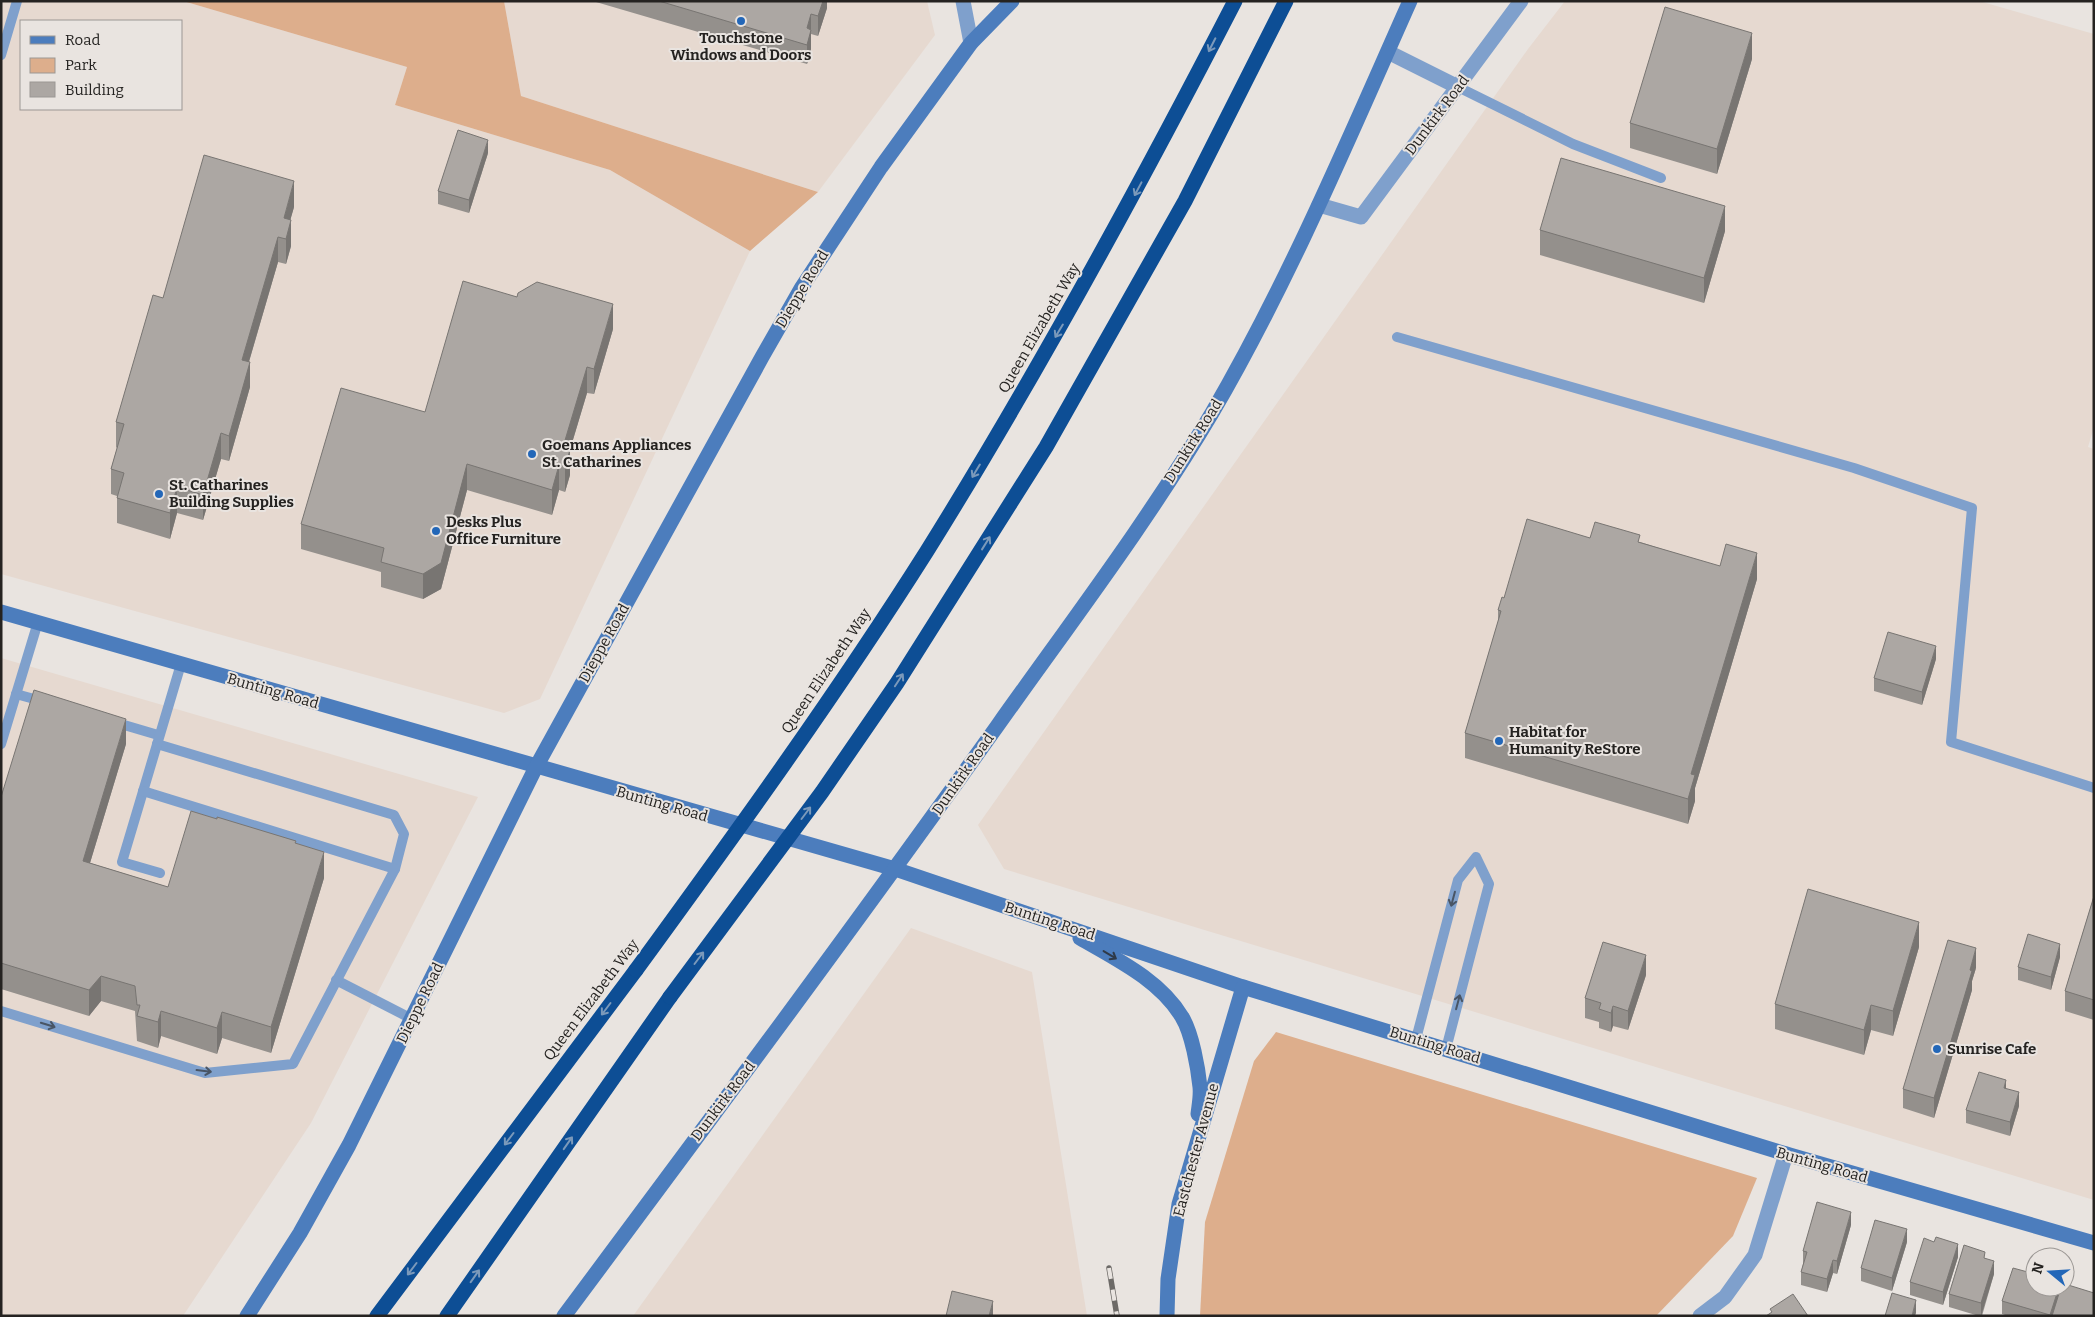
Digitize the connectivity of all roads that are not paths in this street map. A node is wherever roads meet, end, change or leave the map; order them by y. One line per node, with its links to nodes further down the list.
1 (17, 1): 10 (lane)
2 (963, 1): 8 (street)
3 (1012, 1): 8 (street, Dieppe Road)
4 (1235, 1): 40 (highway, Queen Elizabeth Way, one-way to 40, bridge)
5 (1286, 1): 41 (highway, one-way to 5, bridge)
6 (1410, 1): 9 (street, Dunkirk Road)
7 (1521, 1): 11 (street, Dunkirk Road)
8 (971, 43): 23 (street, Dieppe Road)
9 (1388, 52): 11 (street); 13 (street, Dunkirk Road)
10 (1, 55)
11 (1458, 87): 12 (lane); 13 (street, Dunkirk Road)
12 (1661, 178)
13 (1319, 205): 27 (street, Dunkirk Road)
14 (1397, 337): 24 (lane)
15 (1, 612): 16 (street, Bunting Road)
16 (38, 622): 17 (street, Bunting Road); 18 (lane)
17 (180, 664): 21 (lane); 23 (street, Bunting Road)
18 (16, 694): 19 (lane); 22 (lane)
19 (54, 705)
20 (102, 719): 21 (lane)
21 (158, 740): 25 (lane); 26 (lane)
22 (1, 744)
23 (536, 767): 27 (street, Bunting Road); 33 (street, Dieppe Road)
24 (2094, 788)
25 (143, 792): 26 (lane); 28 (lane)
26 (395, 869): 30 (lane)
27 (895, 870): 29 (street, Bunting Road); 42 (street, Dunkirk Road)
28 (160, 873)
29 (1053, 922): 31 (street, Bunting Road); 36 (street, one-way to 36)
30 (336, 980): 32 (lane, one-way to 30); 33 (lane)
31 (1243, 987): 34 (street, Bunting Road); 36 (street, Eastchester Avenue)
32 (1, 1011)
33 (412, 1019): 39 (street, Dieppe Road)
34 (1416, 1039): 35 (street, Bunting Road); 35 (lane, one-way to 34)
35 (1446, 1049): 37 (street, Bunting Road)
36 (1200, 1132): 43 (street, Eastchester Avenue)
37 (1786, 1154): 38 (street, Bunting Road); 44 (street)
38 (2094, 1243)
39 (246, 1316)
40 (377, 1316)
41 (447, 1316)
42 (564, 1316)
43 (1167, 1316)
44 (1700, 1316)

